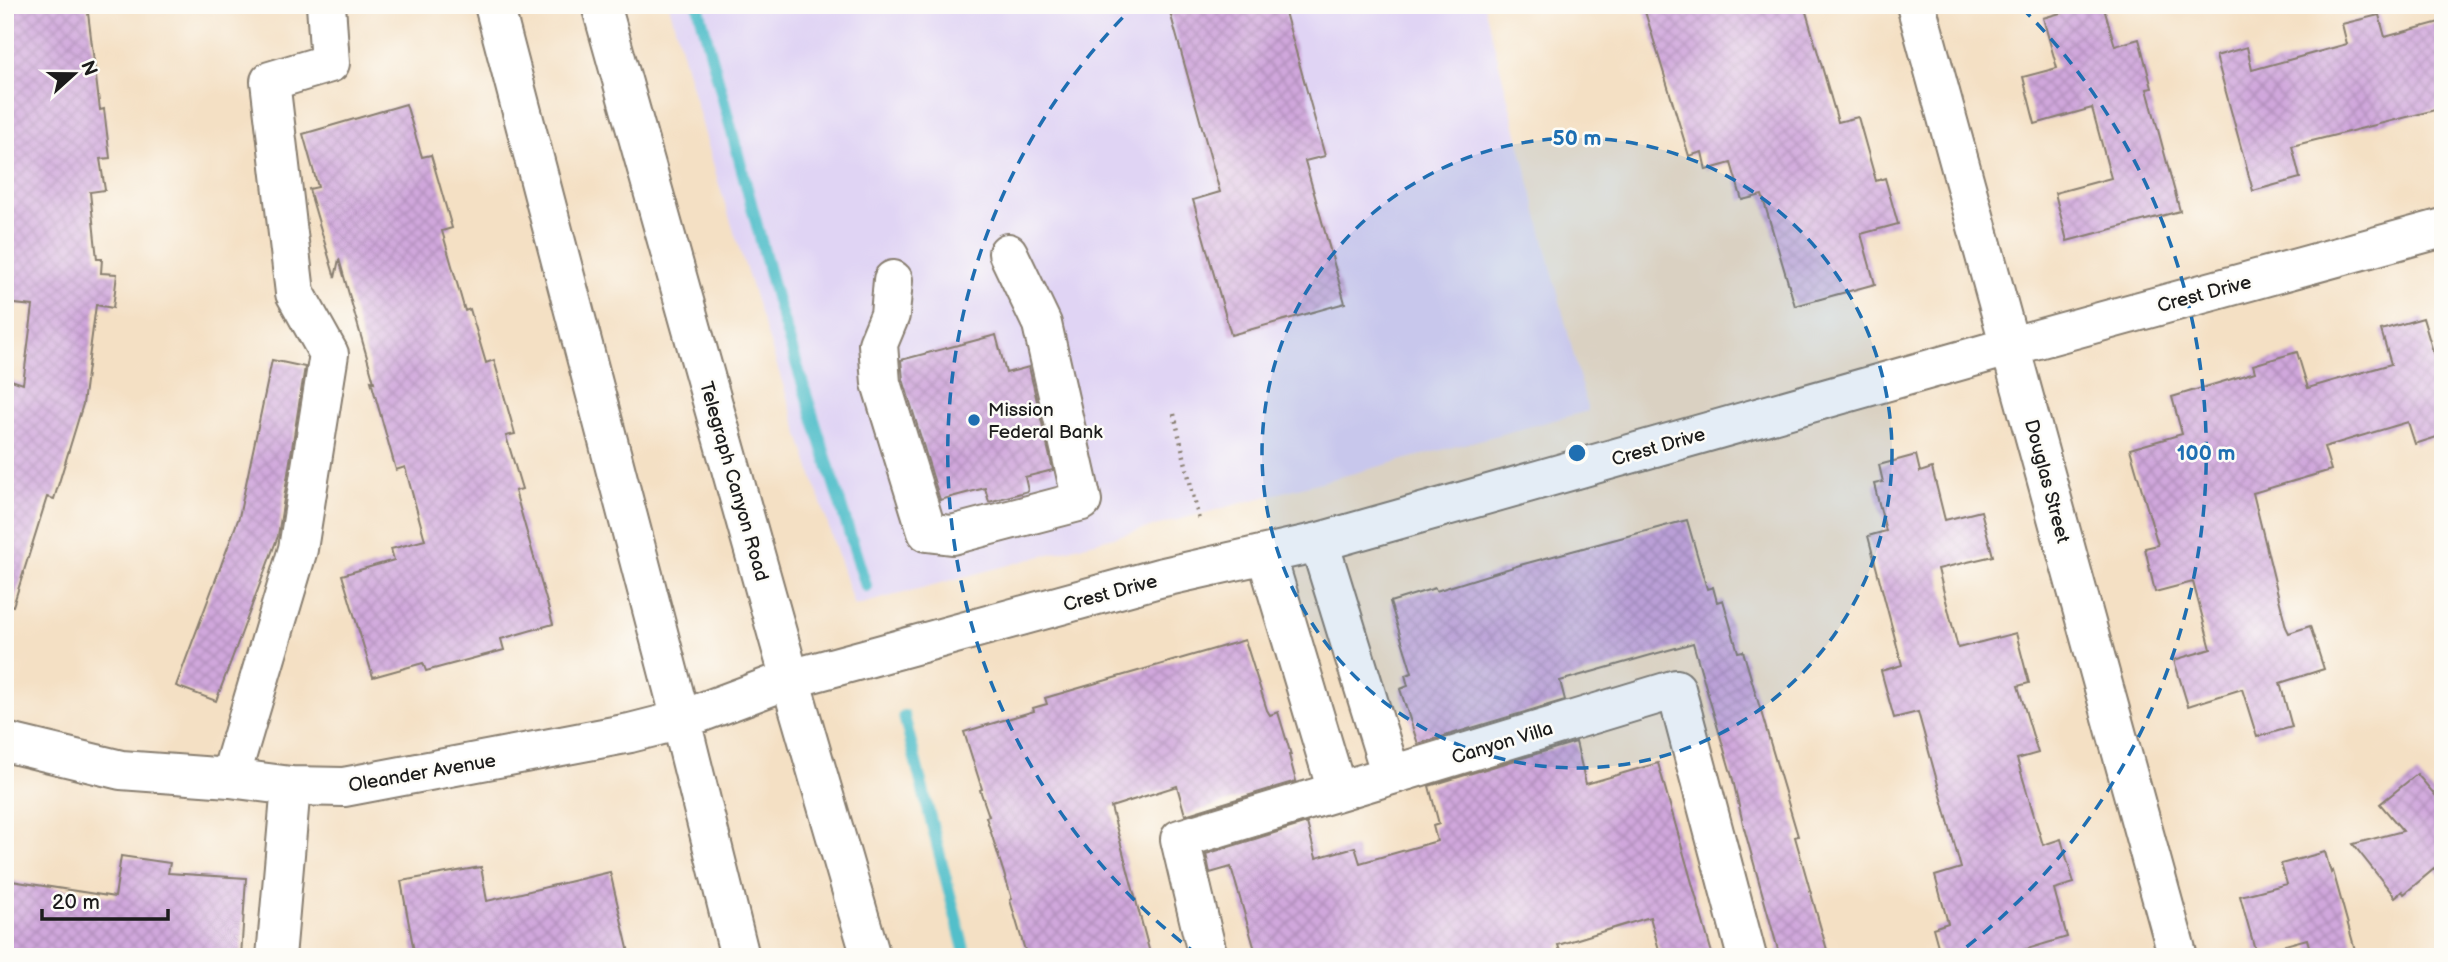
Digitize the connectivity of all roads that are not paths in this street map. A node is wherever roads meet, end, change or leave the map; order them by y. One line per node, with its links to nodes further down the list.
1 (326, 5): 15 (street)
2 (494, 5): 12 (street)
3 (601, 5): 11 (street, Telegraph Canyon Road)
4 (1916, 5): 8 (street, Douglas Street)
5 (2443, 228): 8 (street, Crest Drive)
6 (1008, 253): 7 (street)
7 (893, 280)
8 (2012, 346): 9 (street, Crest Drive); 23 (street, Douglas Street)
9 (1319, 542): 10 (street, Crest Drive); 14 (street)
10 (1266, 554): 11 (street, Crest Drive); 17 (street)
11 (790, 679): 12 (street, Oleander Avenue); 20 (street, Telegraph Canyon Road)
12 (681, 720): 16 (street, Oleander Avenue); 19 (street)
13 (5, 742): 15 (street, Oleander Avenue)
14 (1391, 775): 17 (street, Canyon Villa); 22 (street, Canyon Villa)
15 (230, 778): 16 (street, Oleander Avenue)
16 (291, 786): 18 (street)
17 (1337, 792): 21 (street, Canyon Villa)
18 (276, 957)
19 (740, 957)
20 (871, 957)
21 (1208, 957)
22 (1747, 957)
23 (2178, 957)

